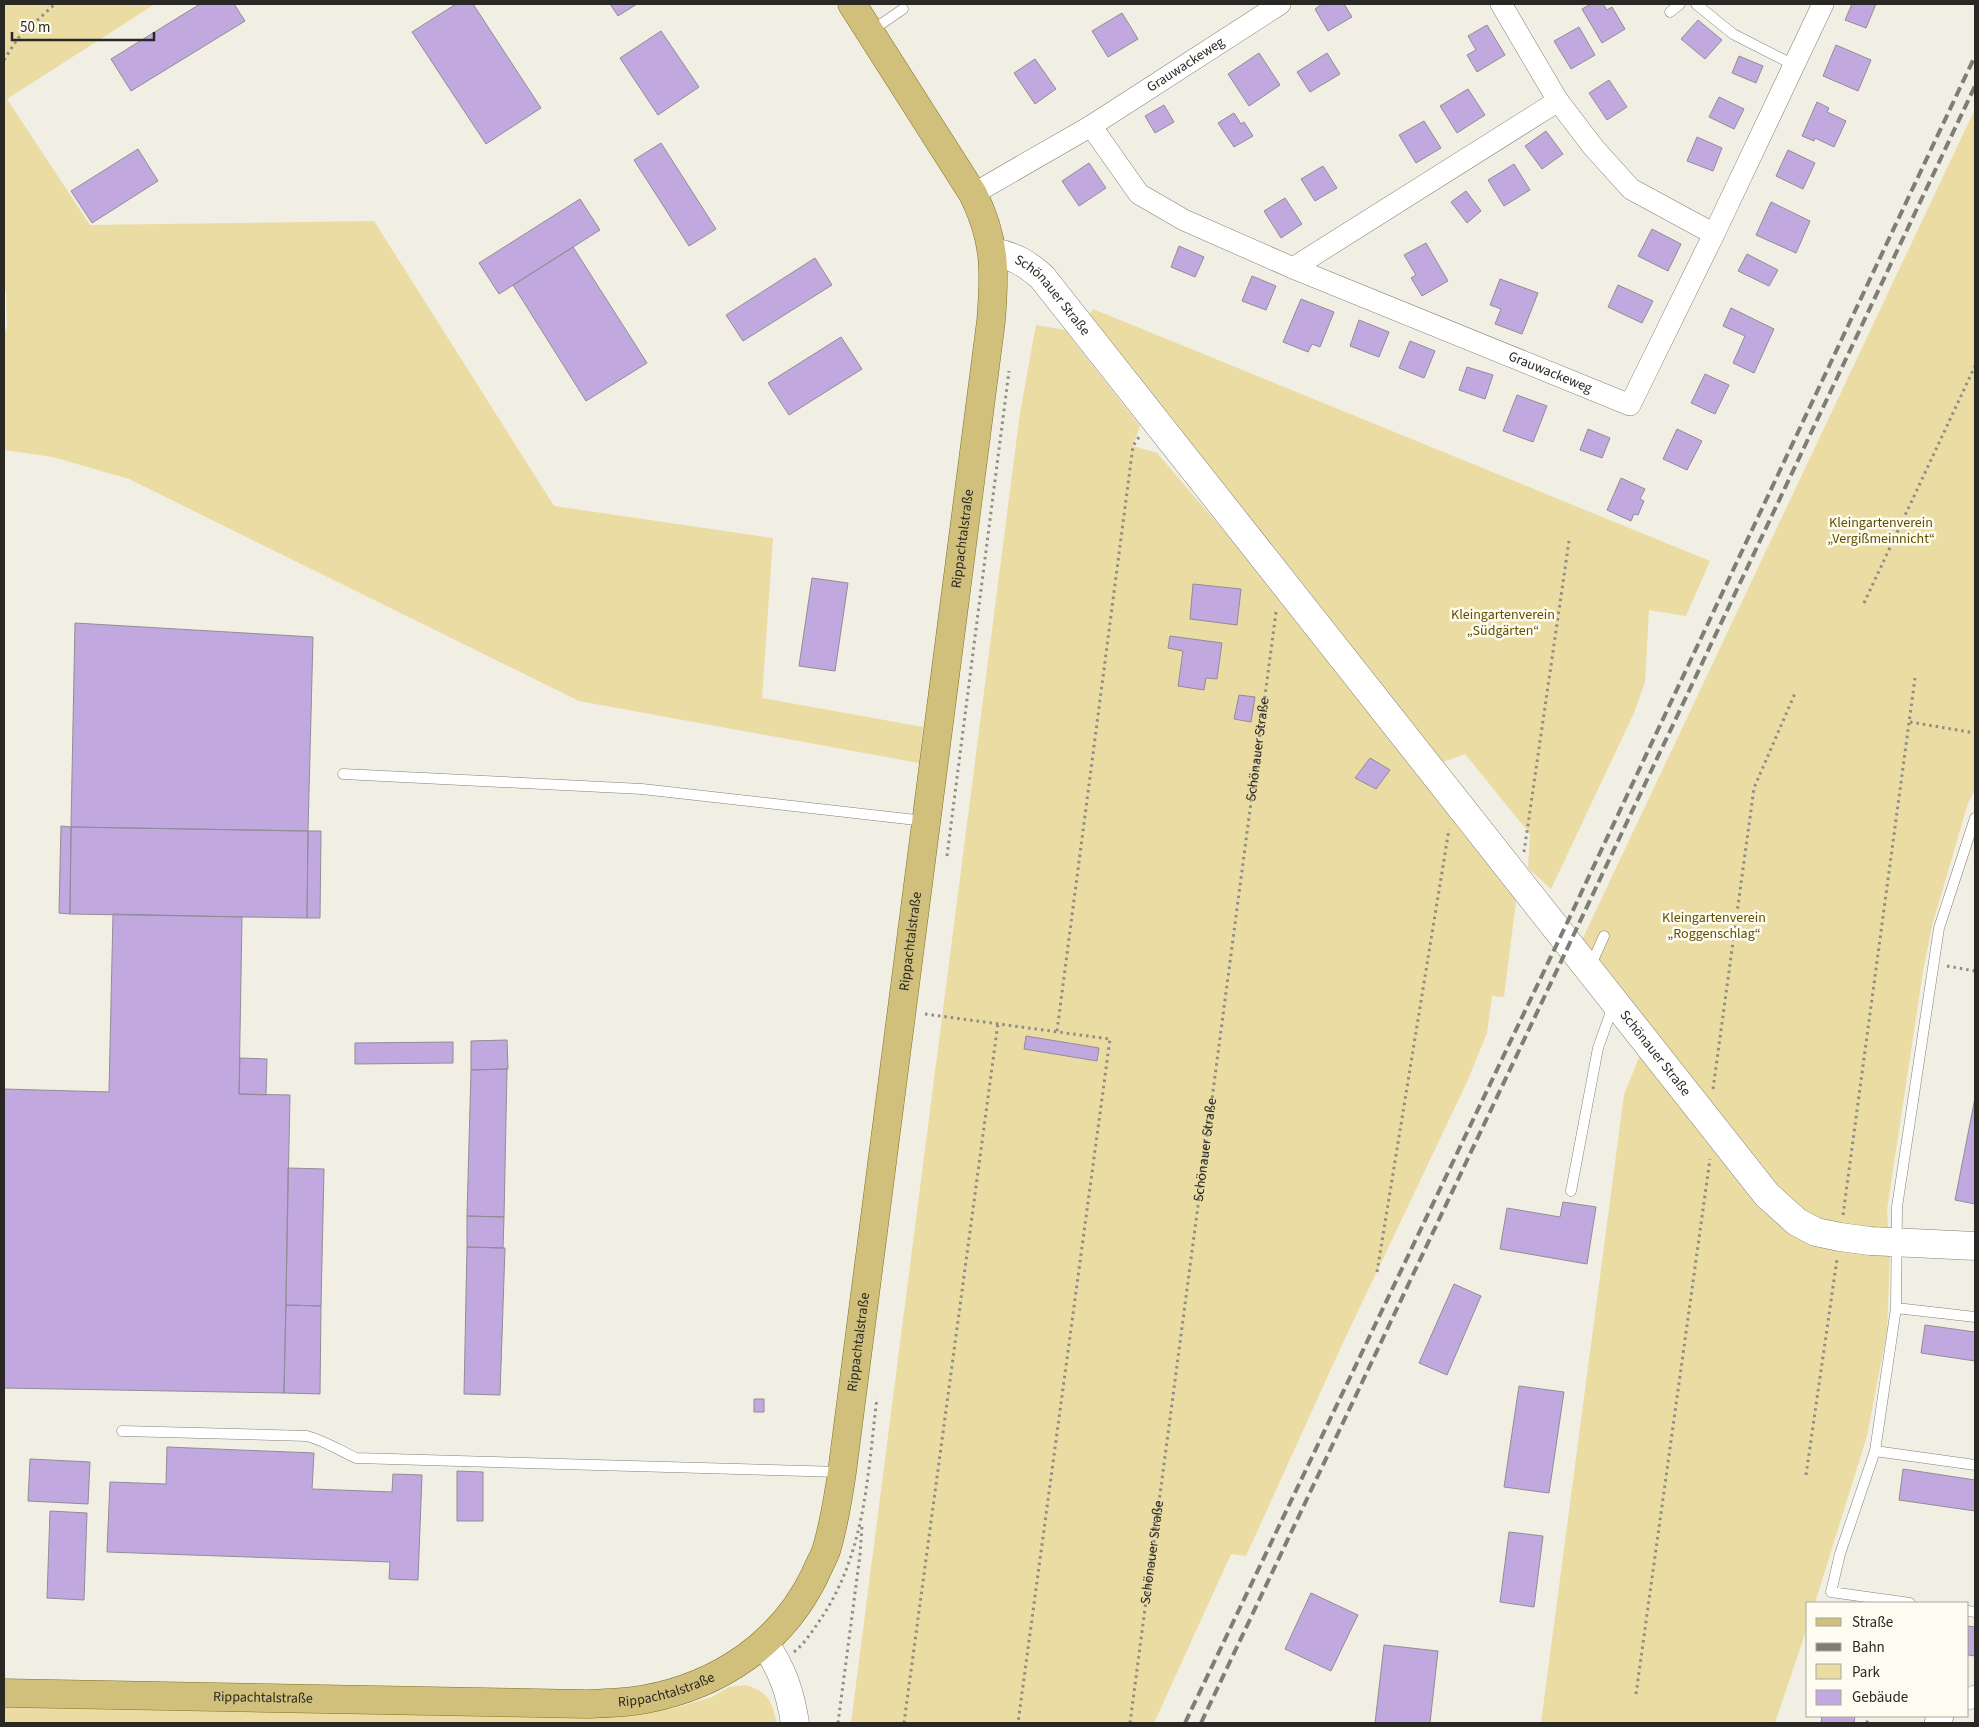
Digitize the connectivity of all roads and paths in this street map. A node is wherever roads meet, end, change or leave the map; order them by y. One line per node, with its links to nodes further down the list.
1 (54, 4): 11 (path)
2 (852, 4): 10 (main road, Schönauer Straße)
3 (1280, 4): 14 (street, Grauwackeweg)
4 (1501, 4): 13 (street)
5 (1680, 4): 9 (lane)
6 (1696, 4): 12 (lane)
7 (1823, 4): 12 (street, Grauwackeweg)
8 (903, 9): 10 (lane)
9 (1670, 12)
10 (870, 32): 15 (main road, Schönauer Straße)
11 (4, 60)
12 (1794, 65): 16 (street, Grauwackeweg)
13 (1558, 101): 16 (street); 18 (street)
14 (1091, 126): 15 (street, Grauwackeweg); 18 (street, Grauwackeweg)
15 (973, 194): 17 (main road, Schönauer Straße)
16 (1714, 234): 18 (street, Grauwackeweg)
17 (993, 252): 21 (street, Schönauer Straße); 32 (main road, Rippachtalstraße)
18 (1293, 268)
19 (1009, 363): 33 (path)
20 (1975, 366): 24 (path)
21 (1153, 418): 23 (street, Schönauer Straße); 44 (path)
22 (1569, 541): 34 (path)
23 (1280, 579): 30 (street, Schönauer Straße); 68 (path, Schönauer Straße)
24 (1864, 603)
25 (1916, 678): 27 (path)
26 (1796, 691): 45 (path)
27 (1910, 722): 28 (path); 47 (path)
28 (1975, 733)
29 (343, 774): 32 (lane)
30 (1454, 799): 34 (street, Schönauer Straße); 50 (path)
31 (1975, 818): 36 (lane)
32 (926, 822): 57 (main road, Rippachtalstraße)
33 (946, 862)
34 (1520, 883): 37 (street, Schönauer Straße)
35 (1604, 936): 37 (lane)
36 (1934, 963): 38 (path); 48 (lane)
37 (1589, 970): 39 (street, Schönauer Straße)
38 (1975, 971)
39 (1614, 1002): 45 (street, Schönauer Straße); 46 (lane)
40 (926, 1006): 41 (path)
41 (925, 1014): 42 (path); 43 (path)
42 (998, 1023): 44 (path); 66 (path)
43 (924, 1024)
44 (1057, 1032): 67 (path)
45 (1714, 1128): 47 (street, Schönauer Straße); 63 (path)
46 (1571, 1192)
47 (1840, 1237): 48 (street, Schönauer Straße); 58 (path)
48 (1898, 1242): 49 (street, Schönauer Straße); 51 (lane)
49 (1975, 1246)
50 (1377, 1272)
51 (1896, 1308): 52 (lane); 55 (lane)
52 (1975, 1317)
53 (878, 1388): 59 (path)
54 (122, 1431): 57 (lane)
55 (1875, 1451): 56 (lane); 60 (lane)
56 (1975, 1465)
57 (842, 1472): 61 (main road, Rippachtalstraße)
58 (1806, 1475)
59 (862, 1518): 61 (path); 65 (path)
60 (1903, 1602)
61 (771, 1654): 62 (main road, Rippachtalstraße); 64 (street)
62 (4, 1693)
63 (1636, 1694)
64 (795, 1723)
65 (838, 1723)
66 (904, 1723)
67 (1018, 1723)
68 (1130, 1723)

